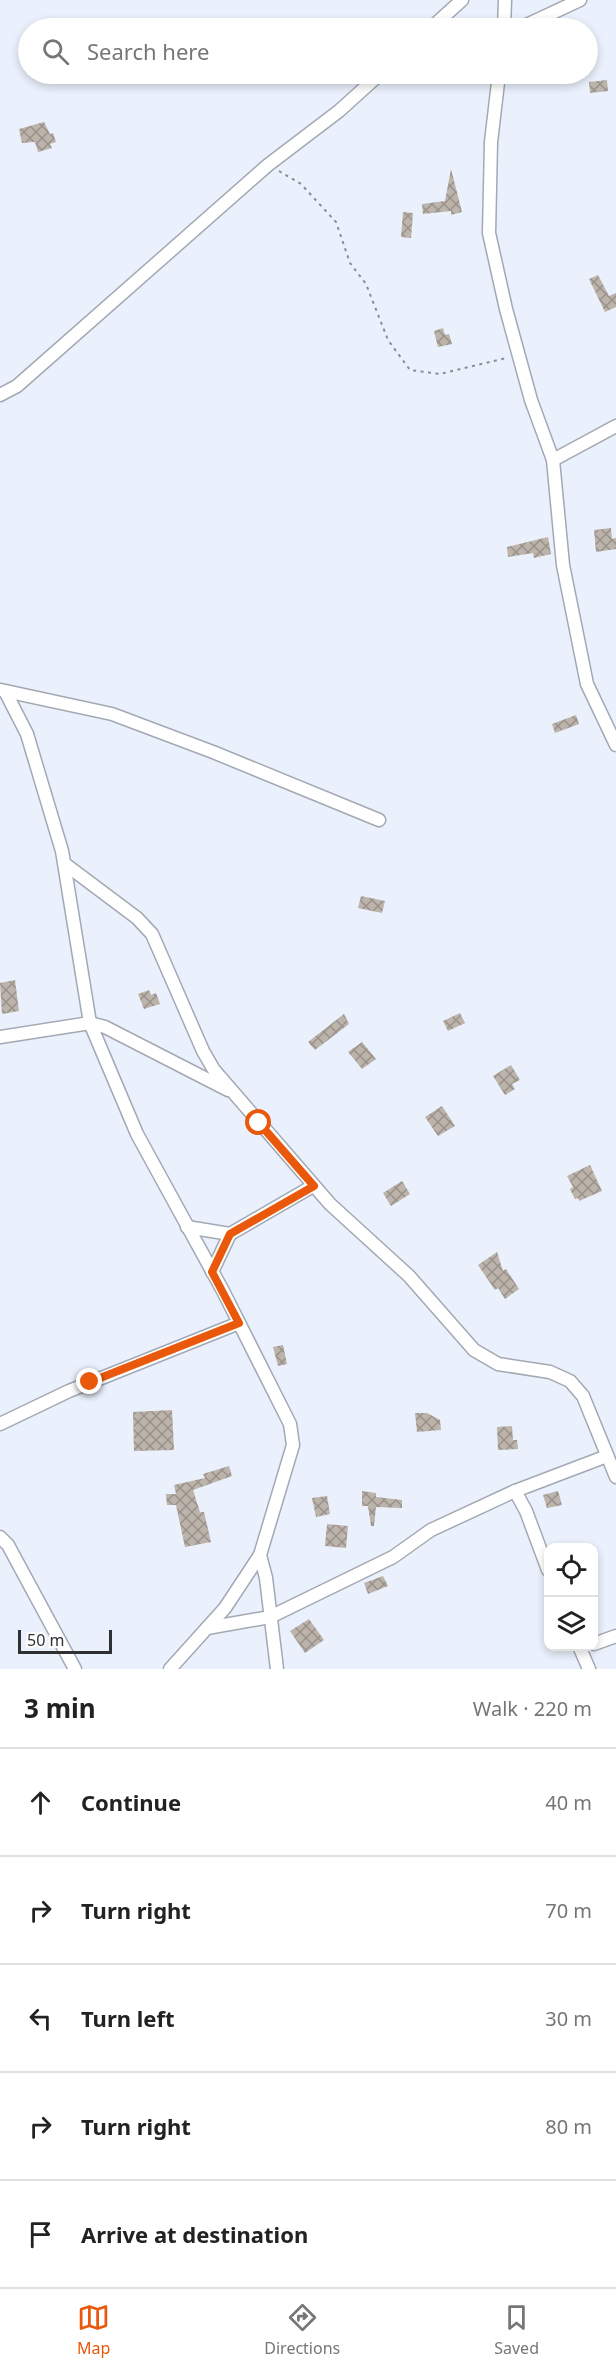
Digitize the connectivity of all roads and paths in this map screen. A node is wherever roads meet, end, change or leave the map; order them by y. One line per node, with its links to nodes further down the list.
1 (462, 0): 4 (street)
2 (505, 0): 5 (street)
3 (580, 0): 6 (street)
4 (441, 18)
5 (504, 18)
6 (541, 18)
7 (369, 84): 9 (street)
8 (498, 84): 10 (street)
9 (268, 165): 10 (path); 11 (street)
10 (520, 360): 13 (street)
11 (0, 395)
12 (616, 426): 13 (street)
13 (553, 460): 15 (street)
14 (3, 691): 16 (street); 17 (street)
15 (616, 745)
16 (379, 820)
17 (64, 864): 18 (street); 20 (street)
18 (90, 1023): 19 (street); 20 (street); 22 (street)
19 (0, 1037)
20 (232, 1092): 21 (street)
21 (314, 1186): 23 (street); 27 (street)
22 (187, 1227): 23 (street); 24 (street)
23 (230, 1234): 24 (street)
24 (212, 1272): 25 (street)
25 (239, 1323): 26 (street); 31 (street)
26 (0, 1424)
27 (607, 1456): 28 (street); 29 (street)
28 (616, 1477)
29 (515, 1491): 32 (street); 33 (street)
30 (0, 1538): 38 (street)
31 (260, 1555): 33 (street); 34 (street)
32 (544, 1557)
33 (270, 1617): 34 (street); 40 (street)
34 (207, 1628): 39 (street)
35 (616, 1636): 36 (street)
36 (598, 1643)
37 (583, 1651): 41 (street)
38 (75, 1669)
39 (170, 1669)
40 (277, 1669)
41 (589, 1669)

